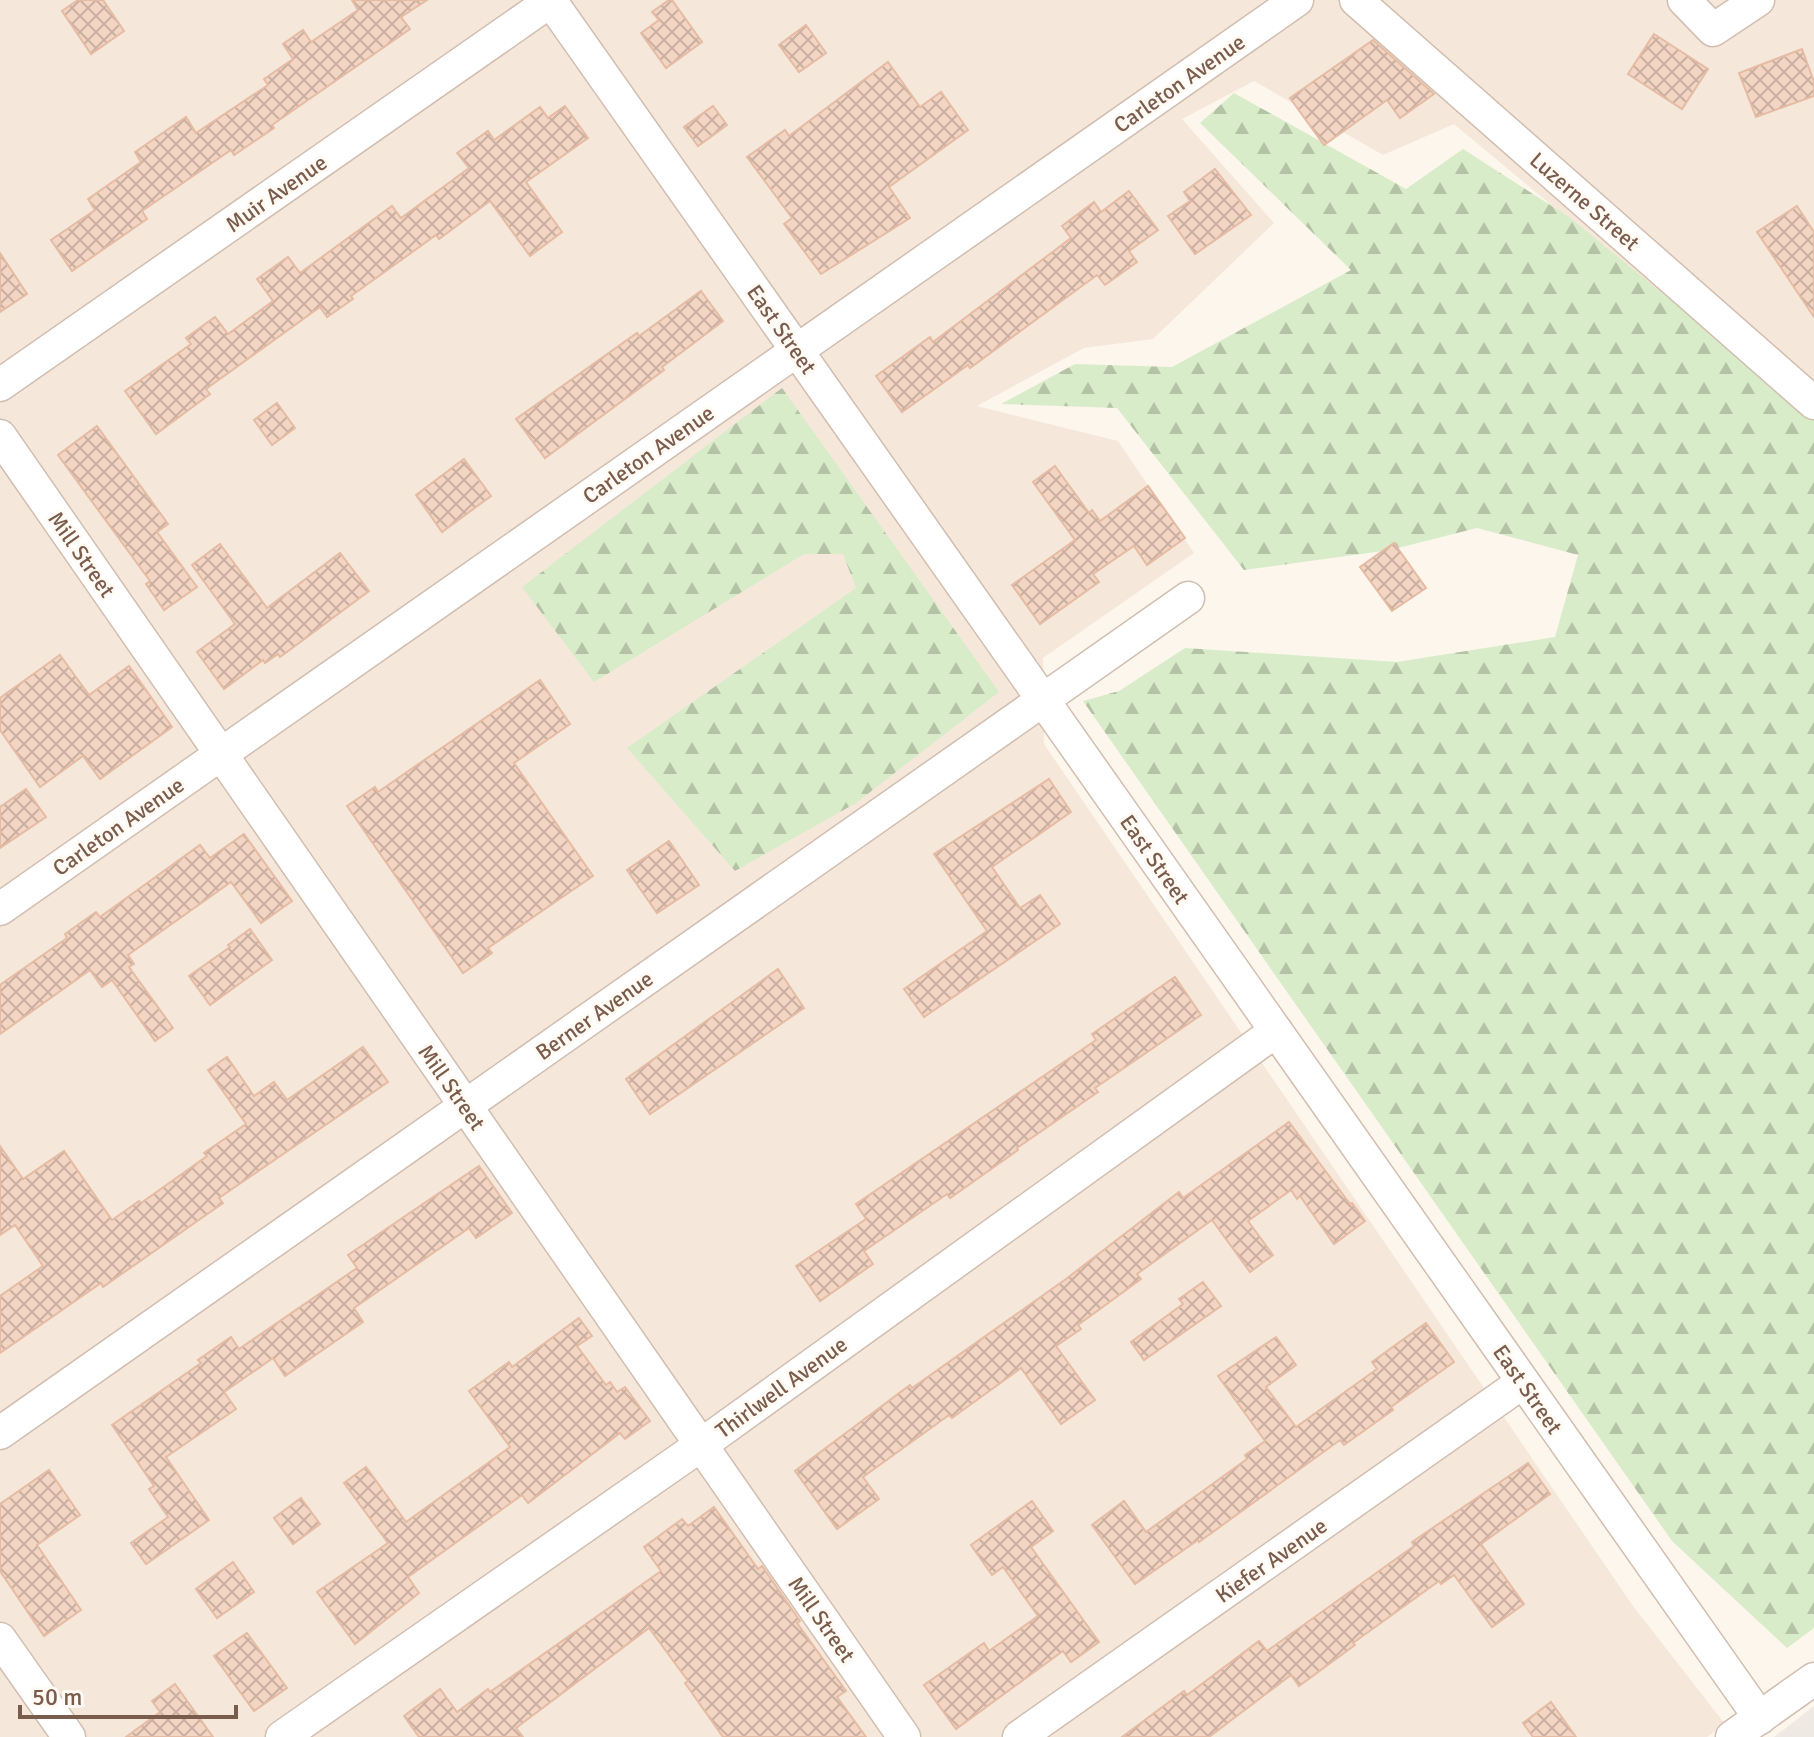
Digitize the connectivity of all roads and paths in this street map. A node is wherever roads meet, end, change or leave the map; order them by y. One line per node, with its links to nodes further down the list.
1 (551, 0): 6 (street, East Street); 7 (street, Muir Avenue)
2 (1297, 0): 6 (street, Carleton Avenue)
3 (1356, 0): 8 (street, Luzerne Street)
4 (1684, 0): 5 (street)
5 (1758, 0)
6 (797, 350): 11 (street, East Street); 12 (street, Carleton Avenue)
7 (0, 385)
8 (1814, 403)
9 (0, 436): 12 (street, Mill Street)
10 (1188, 598): 11 (street, Berner Avenue)
11 (1043, 700): 14 (street, East Street); 15 (street, Berner Avenue)
12 (221, 754): 13 (street, Carleton Avenue); 15 (street, Mill Street)
13 (0, 909)
14 (1276, 1031): 16 (street, East Street); 18 (street, Thirlwell Avenue)
15 (465, 1105): 17 (street, Berner Avenue); 18 (street, Mill Street)
16 (1523, 1382): 21 (street, East Street); 25 (street, Kiefer Avenue)
17 (0, 1433)
18 (701, 1445): 23 (street, Thirlwell Avenue); 24 (street, Mill Street)
19 (0, 1639): 22 (street)
20 (1814, 1679): 21 (street)
21 (1760, 1718): 26 (street)
22 (69, 1737)
23 (282, 1737)
24 (904, 1737)
25 (1019, 1737)
26 (1732, 1737)

